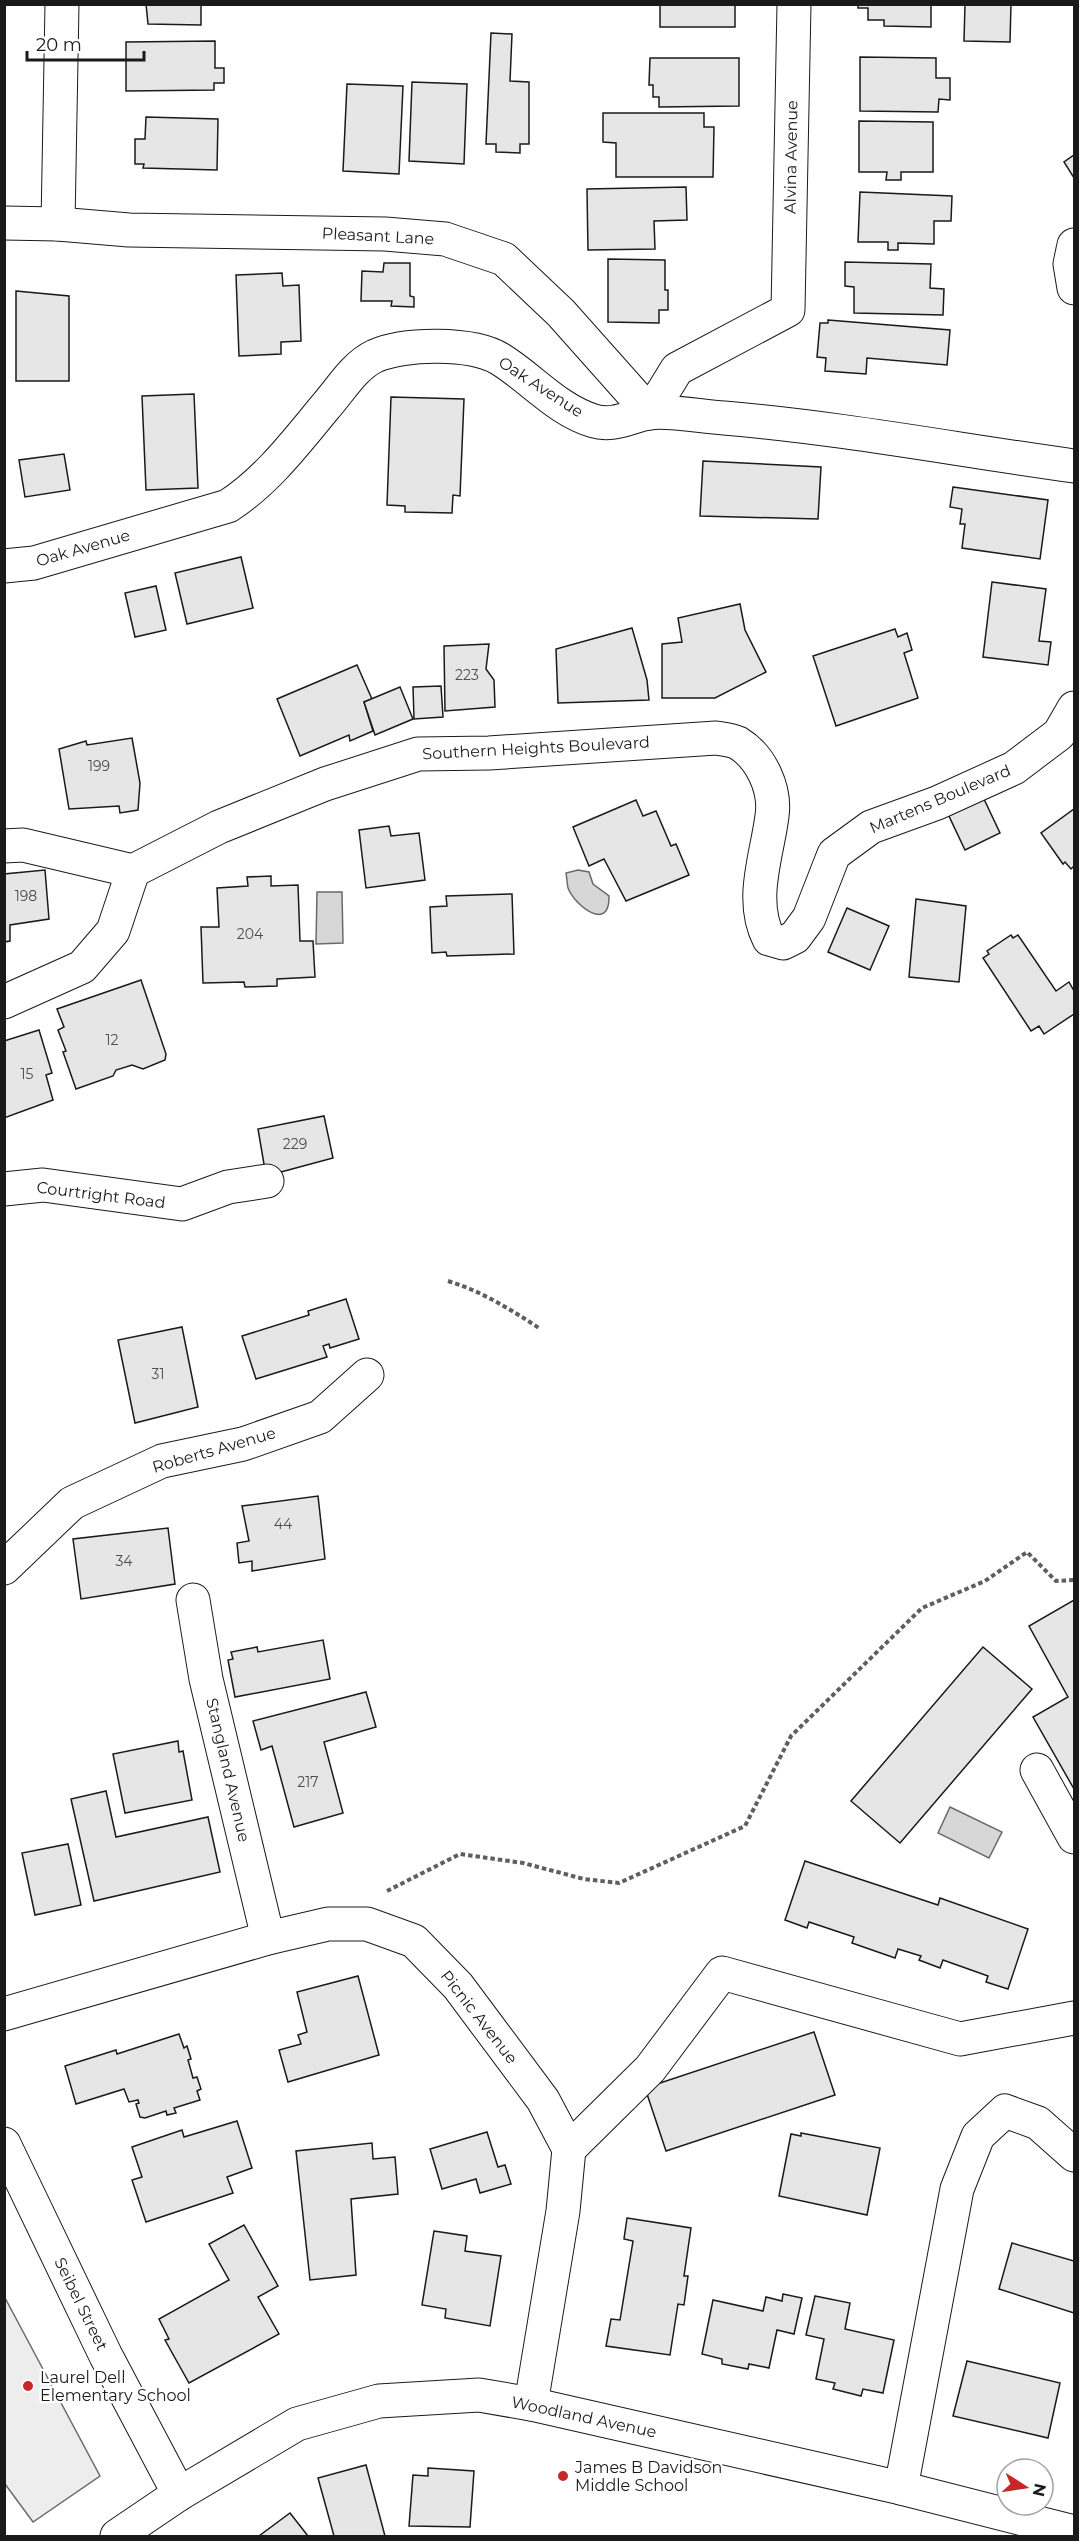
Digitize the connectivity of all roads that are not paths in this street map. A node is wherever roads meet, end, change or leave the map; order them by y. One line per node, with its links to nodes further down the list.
1 (62, 4): 4 (street)
2 (795, 4): 7 (street, Alvina Avenue)
3 (4, 223): 4 (street, Pleasant Lane)
4 (58, 224): 7 (street, Pleasant Lane)
5 (1074, 245): 6 (street)
6 (1074, 288)
7 (650, 413): 8 (street, Oak Avenue); 9 (street, Oak Avenue)
8 (1074, 466)
9 (4, 566)
10 (1074, 708): 13 (street, Martens Boulevard)
11 (4, 846): 12 (street)
12 (134, 871): 13 (street, Southern Heights Boulevard); 14 (street)
13 (769, 939)
14 (4, 1002)
15 (267, 1181): 16 (street, Courtright Road)
16 (4, 1189)
17 (367, 1375): 18 (street, Roberts Avenue)
18 (4, 1568)
19 (193, 1600): 22 (street, Stangland Avenue)
20 (1037, 1770): 21 (street)
21 (1074, 1837)
22 (267, 1938): 23 (street, Picnic Avenue); 26 (street, Picnic Avenue)
23 (4, 2014)
24 (1074, 2018): 26 (street)
25 (4, 2144): 30 (street, Seibel Street)
26 (569, 2149): 28 (street)
27 (1074, 2155): 29 (street)
28 (531, 2404): 29 (street, Woodland Avenue); 30 (street, Woodland Avenue)
29 (901, 2488): 31 (street, Woodland Avenue)
30 (179, 2494): 32 (street, Woodland Avenue)
31 (1072, 2531)
32 (117, 2536)

